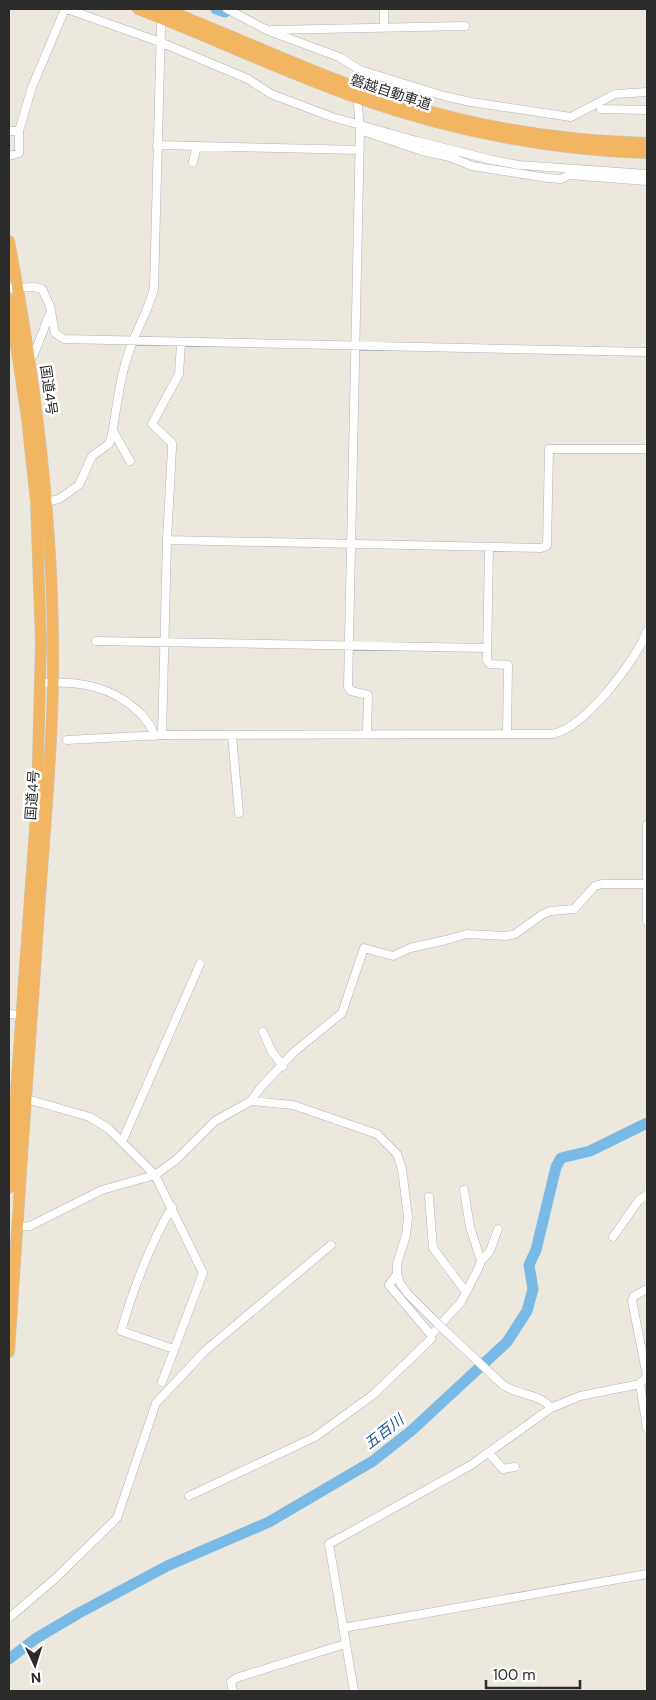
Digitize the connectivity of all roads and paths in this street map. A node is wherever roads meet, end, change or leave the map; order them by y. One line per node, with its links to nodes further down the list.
1 (66, 9): 10 (street); 19 (street)
2 (138, 9): 24 (highway, 磐越自動車道)
3 (164, 9): 20 (highway, 磐越自動車道)
4 (384, 9): 8 (street)
5 (231, 10): 9 (street)
6 (161, 26): 10 (street)
7 (465, 26): 8 (street)
8 (384, 27): 9 (street)
9 (269, 31): 11 (street)
10 (160, 42): 17 (street); 21 (street)
11 (360, 70): 12 (street); 13 (street)
12 (360, 78)
13 (647, 92)
14 (358, 105): 17 (street)
15 (601, 109): 16 (street)
16 (647, 110)
17 (360, 127): 23 (street); 27 (street); 28 (street)
18 (9, 131): 19 (street)
19 (19, 131): 25 (street)
20 (647, 143)
21 (157, 145): 22 (street); 33 (street)
22 (196, 146): 23 (street); 26 (street)
23 (359, 150): 35 (street)
24 (647, 153)
25 (9, 156)
26 (193, 162)
27 (647, 174)
28 (647, 181)
29 (9, 241): 30 (highway, 国道4号)
30 (13, 288): 32 (street); 37 (highway, 国道4号)
31 (9, 299): 51 (highway, 国道4号)
32 (51, 311): 33 (street); 37 (street)
33 (134, 339): 34 (street); 38 (street)
34 (181, 343): 35 (street); 42 (street)
35 (355, 346): 36 (street); 43 (street)
36 (647, 352)
37 (29, 359): 41 (highway, 国道4号)
38 (113, 431): 40 (street); 41 (street)
39 (647, 449): 44 (street)
40 (130, 461)
41 (46, 502): 50 (highway, 国道4号)
42 (167, 540): 43 (street); 47 (street)
43 (351, 544): 44 (street); 48 (street)
44 (489, 548): 49 (street)
45 (647, 632): 53 (street)
46 (96, 641): 47 (street)
47 (164, 642): 48 (street); 54 (street)
48 (349, 645): 49 (street); 52 (street)
49 (486, 648): 53 (street)
50 (53, 682): 51 (street); 54 (street); 65 (highway, 国道4号)
51 (41, 683): 62 (highway, 国道4号)
52 (367, 734): 53 (street); 55 (street)
53 (507, 734)
54 (158, 736): 55 (street); 56 (street)
55 (232, 736): 57 (street)
56 (67, 740)
57 (239, 813)
58 (647, 824): 59 (street)
59 (646, 884): 60 (street); 64 (street)
60 (647, 921)
61 (200, 964): 67 (street)
62 (14, 1015): 65 (highway, 国道4号)
63 (263, 1032): 64 (street)
64 (283, 1066): 66 (street)
65 (17, 1095): 67 (street); 69 (highway, 国道4号); 74 (highway, 国道4号)
66 (251, 1101): 68 (street); 79 (street)
67 (122, 1142): 68 (street)
68 (155, 1174): 73 (street); 74 (street)
69 (9, 1188)
70 (464, 1190): 78 (street)
71 (647, 1196): 76 (street)
72 (429, 1197): 81 (street)
73 (172, 1207): 83 (street); 83 (street)
74 (16, 1227): 84 (highway, 国道4号)
75 (498, 1229): 78 (street)
76 (613, 1237)
77 (331, 1245): 94 (street)
78 (481, 1261): 81 (street)
79 (397, 1274): 82 (street); 88 (street, bridge)
80 (647, 1289): 85 (street)
81 (466, 1292): 82 (street)
82 (431, 1335): 92 (street)
83 (174, 1349): 86 (street)
84 (9, 1352)
85 (647, 1376): 87 (street)
86 (162, 1382)
87 (640, 1384): 88 (street); 89 (street)
88 (551, 1408): 90 (street)
89 (647, 1428)
90 (489, 1453): 91 (street); 95 (street)
91 (516, 1467)
92 (189, 1496)
93 (647, 1574): 95 (street)
94 (9, 1618)
95 (343, 1628): 96 (street)
96 (345, 1644): 97 (street); 98 (street)
97 (233, 1691)
98 (354, 1691)

